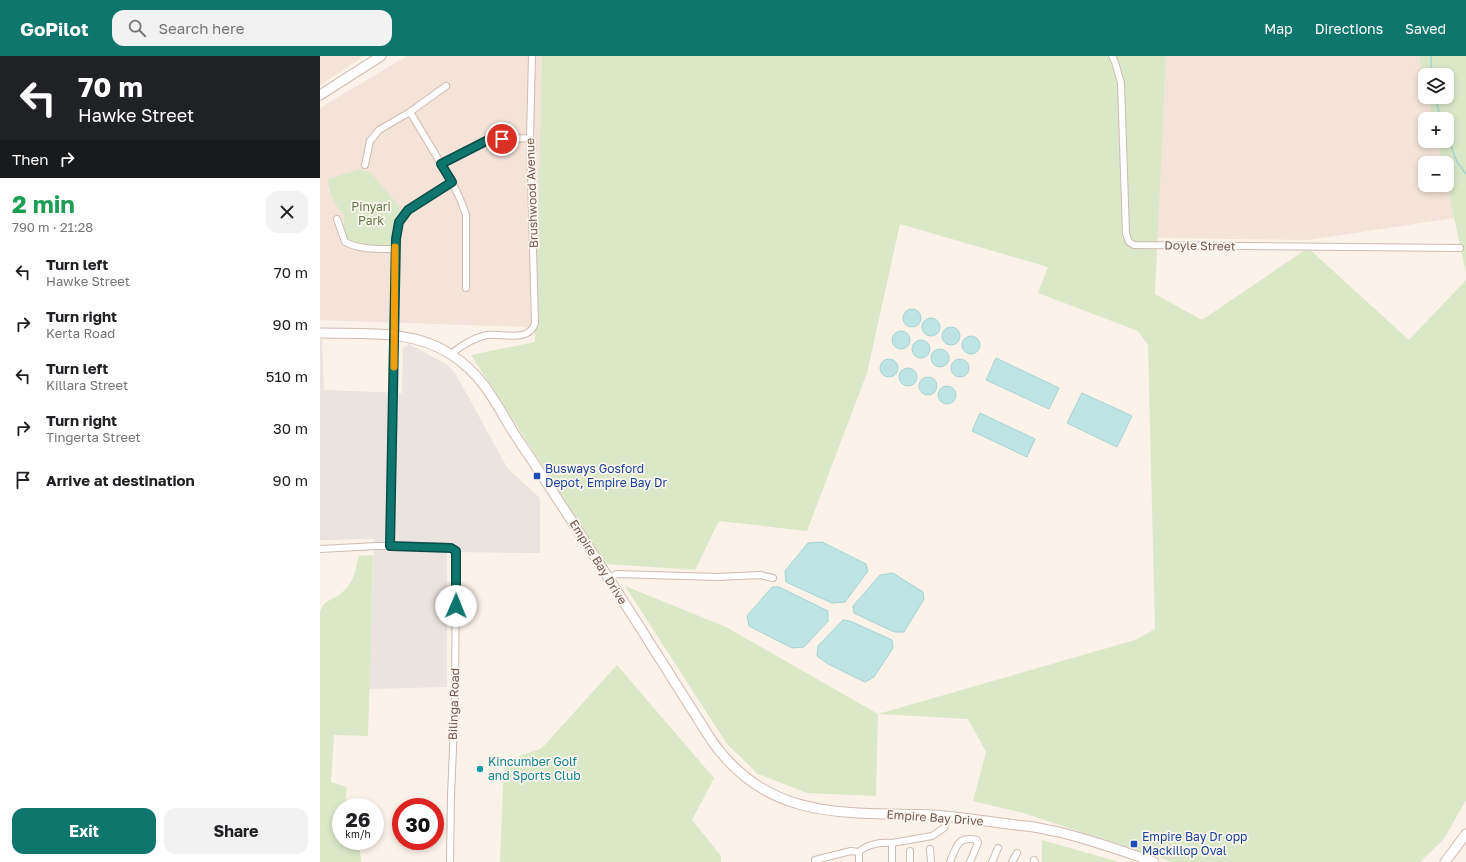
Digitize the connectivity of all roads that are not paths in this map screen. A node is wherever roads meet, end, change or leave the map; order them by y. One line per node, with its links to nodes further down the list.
1 (381, 56): 5 (main road)
2 (532, 56): 7 (street, Brushwood Avenue)
3 (1112, 56): 12 (street, Doyle Street)
4 (446, 86): 6 (street)
5 (320, 95)
6 (410, 112): 8 (street); 9 (street)
7 (530, 138): 8 (street); 17 (street, Brushwood Avenue)
8 (441, 164): 10 (street)
9 (365, 165)
10 (452, 182): 13 (street); 14 (street)
11 (337, 219): 13 (street)
12 (1460, 248)
13 (395, 249): 16 (street)
14 (466, 288)
15 (320, 333): 16 (main road, Empire Bay Drive)
16 (395, 334): 17 (main road, Empire Bay Drive); 18 (street)
17 (451, 354): 21 (main road, Empire Bay Drive)
18 (390, 546): 19 (street); 35 (street, Bilinga Road)
19 (320, 549)
20 (773, 578): 21 (street)
21 (609, 579): 23 (main road, Empire Bay Drive)
22 (925, 810): 23 (main road, Empire Bay Drive); 24 (main road, Empire Bay Drive); 25 (main road)
23 (868, 813): 25 (main road, Empire Bay Drive)
24 (970, 813): 25 (main road); 26 (main road, Empire Bay Drive)
25 (948, 816): 26 (main road, Empire Bay Drive); 28 (street)
26 (1026, 825): 44 (main road, Empire Bay Drive)
27 (1466, 834): 45 (main road)
28 (892, 843): 32 (street); 37 (street)
29 (998, 848): 42 (street)
30 (930, 849): 39 (street)
31 (910, 851): 38 (street)
32 (859, 852): 34 (street); 36 (street)
33 (1017, 853): 43 (street)
34 (815, 860)
35 (450, 862)
36 (859, 862)
37 (892, 862)
38 (910, 862)
39 (931, 862)
40 (950, 862): 41 (street)
41 (970, 862)
42 (992, 862)
43 (1012, 862)
44 (1154, 862)
45 (1445, 862)

